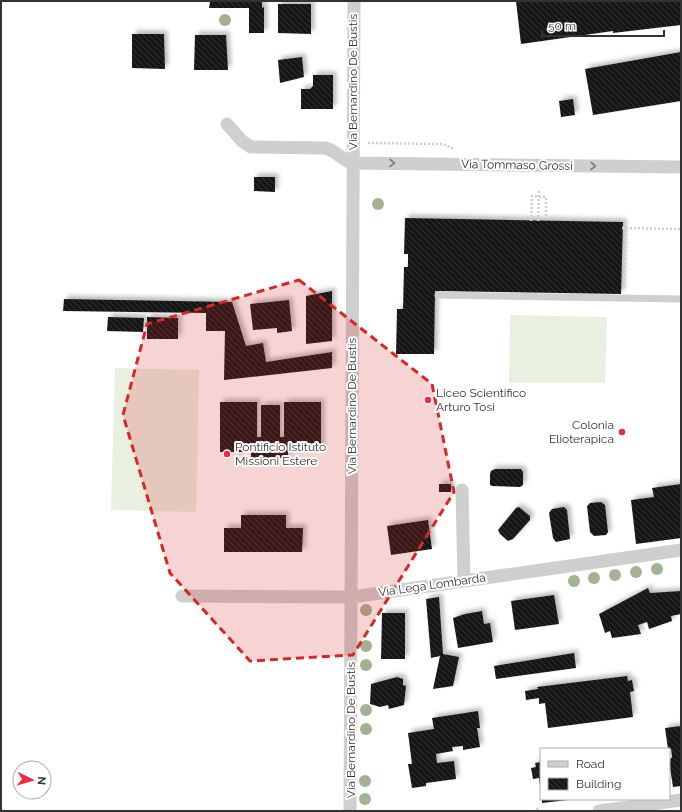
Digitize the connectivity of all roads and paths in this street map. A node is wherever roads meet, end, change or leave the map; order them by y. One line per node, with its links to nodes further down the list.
1 (354, 1): 3 (street, Via Bernardino De Bustis)
2 (227, 124): 3 (street)
3 (353, 163): 4 (street, Via Tommaso Grossi, one-way to 4); 18 (street, Via Bernardino De Bustis)
4 (681, 167)
5 (539, 190): 6 (path)
6 (539, 197): 7 (path); 8 (path); 9 (path)
7 (531, 221)
8 (538, 221)
9 (546, 221)
10 (681, 229): 12 (path)
11 (438, 295): 12 (lane)
12 (624, 298): 13 (lane)
13 (681, 299)
14 (462, 490): 16 (street)
15 (681, 550): 16 (street, Via Lega Lombarda)
16 (464, 580): 18 (street, Via Lega Lombarda)
17 (182, 596): 18 (street, Via Lega Lombarda)
18 (352, 597): 20 (street, Via Bernardino De Bustis)
19 (681, 800): 21 (street)
20 (350, 811)
21 (599, 811)

